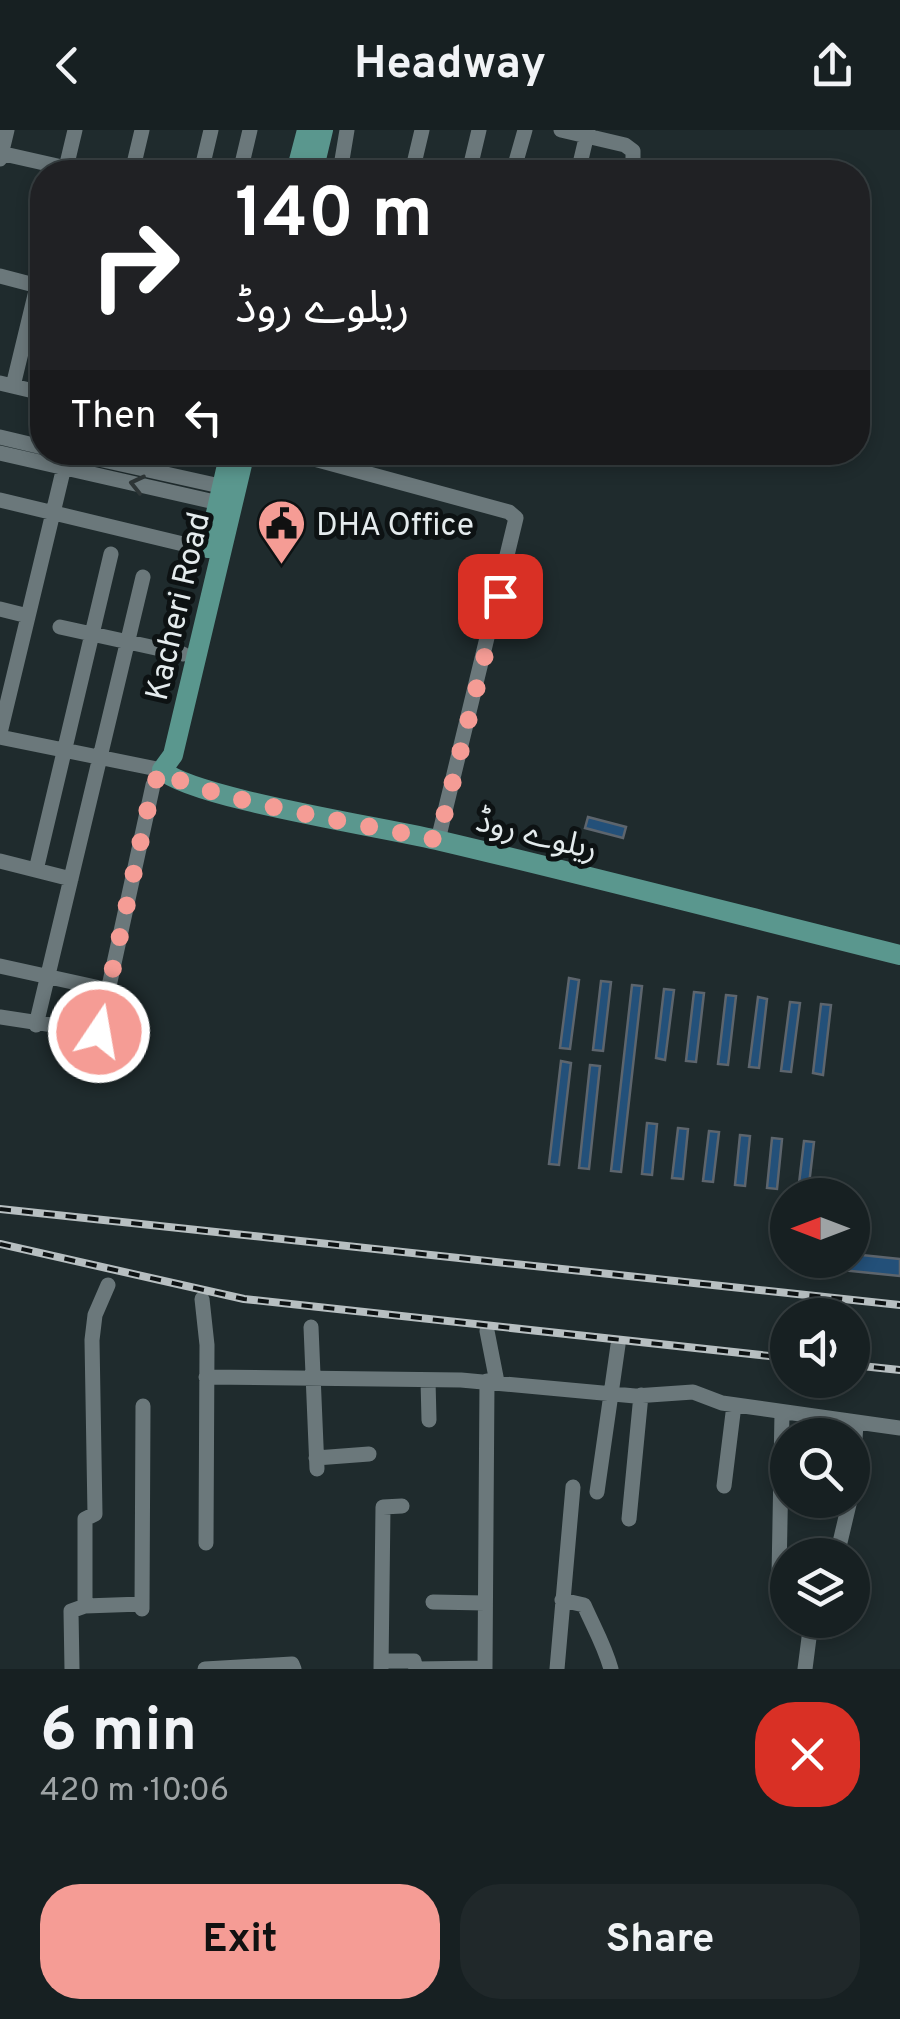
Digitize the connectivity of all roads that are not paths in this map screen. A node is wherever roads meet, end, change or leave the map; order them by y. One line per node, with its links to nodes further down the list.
1 (7, 130): 15 (street)
2 (76, 130): 16 (street)
3 (142, 130): 17 (street)
4 (211, 130): 18 (street)
5 (250, 130): 19 (street)
6 (307, 130): 20 (main road)
7 (323, 130): 21 (main road)
8 (346, 130): 22 (street)
9 (422, 130): 23 (street)
10 (479, 130): 24 (street)
11 (525, 130): 25 (street)
12 (561, 130): 13 (street)
13 (587, 133): 14 (street); 26 (street)
14 (627, 137)
15 (0, 155): 27 (street)
16 (68, 160)
17 (135, 160)
18 (204, 160)
19 (243, 160)
20 (299, 160)
21 (316, 160)
22 (342, 160)
23 (415, 160)
24 (472, 160)
25 (516, 160)
26 (581, 160)
27 (30, 162)
28 (0, 276): 29 (street)
29 (30, 284)
30 (30, 316): 31 (street)
31 (7, 385)
32 (0, 437): 33 (street)
33 (30, 444)
34 (0, 452): 35 (street)
35 (30, 456)
36 (64, 465): 43 (street)
37 (88, 465): 41 (street)
38 (229, 465): 41 (main road, Kacheri Road)
39 (240, 465): 41 (main road, Kacheri Road)
40 (333, 465): 57 (street)
41 (227, 496): 44 (main road, Kacheri Road); 56 (main road, Kacheri Road)
42 (0, 500): 43 (street)
43 (53, 513): 44 (street); 48 (street)
44 (208, 550): 52 (main road, Kacheri Road)
45 (111, 554): 50 (street)
46 (143, 578): 51 (street)
47 (0, 609): 48 (street)
48 (28, 616): 53 (street)
49 (60, 627): 50 (street)
50 (92, 635): 51 (street); 54 (street)
51 (128, 644): 52 (street); 55 (street)
52 (183, 654): 56 (main road, Kacheri Road)
53 (0, 735): 54 (street)
54 (64, 753): 55 (street); 59 (street)
55 (99, 759): 56 (street); 60 (street)
56 (162, 770): 57 (main road, ریلوے روڈ); 64 (street, Kacheri Road)
57 (438, 840): 61 (main road, ریلوے روڈ)
58 (0, 862): 59 (street)
59 (36, 870): 60 (street)
60 (71, 879): 63 (street)
61 (900, 955)
62 (0, 966): 63 (street)
63 (48, 976): 64 (street); 66 (street)
64 (108, 990): 66 (street, Kacheri Road)
65 (0, 1017): 66 (street)
66 (36, 1025)
67 (108, 1285): 96 (street)
68 (202, 1299): 72 (street)
69 (311, 1328): 73 (street)
70 (486, 1331): 75 (street)
71 (618, 1346): 76 (street)
72 (206, 1377): 73 (street); 92 (street)
73 (311, 1380): 74 (street); 85 (street)
74 (428, 1380): 75 (street); 82 (street)
75 (492, 1382): 76 (street); 95 (street)
76 (610, 1393): 77 (street); 88 (street)
77 (641, 1396): 78 (street); 90 (street)
78 (734, 1405): 80 (street); 86 (street)
79 (144, 1406): 96 (street)
80 (782, 1413): 81 (street); 91 (street)
81 (816, 1418)
82 (429, 1420)
83 (870, 1425): 84 (street)
84 (900, 1428)
85 (369, 1454)
86 (724, 1486)
87 (574, 1487): 93 (street)
88 (598, 1492)
89 (402, 1506): 98 (street)
90 (629, 1518)
91 (780, 1538)
92 (206, 1543)
93 (562, 1600): 103 (street); 104 (street)
94 (432, 1602): 95 (street)
95 (485, 1604): 102 (street)
96 (85, 1606): 99 (street)
97 (809, 1638): 105 (street)
98 (381, 1665): 102 (street)
99 (72, 1669)
100 (204, 1669): 101 (street)
101 (294, 1669)
102 (485, 1669)
103 (557, 1669)
104 (611, 1669)
105 (806, 1669)

